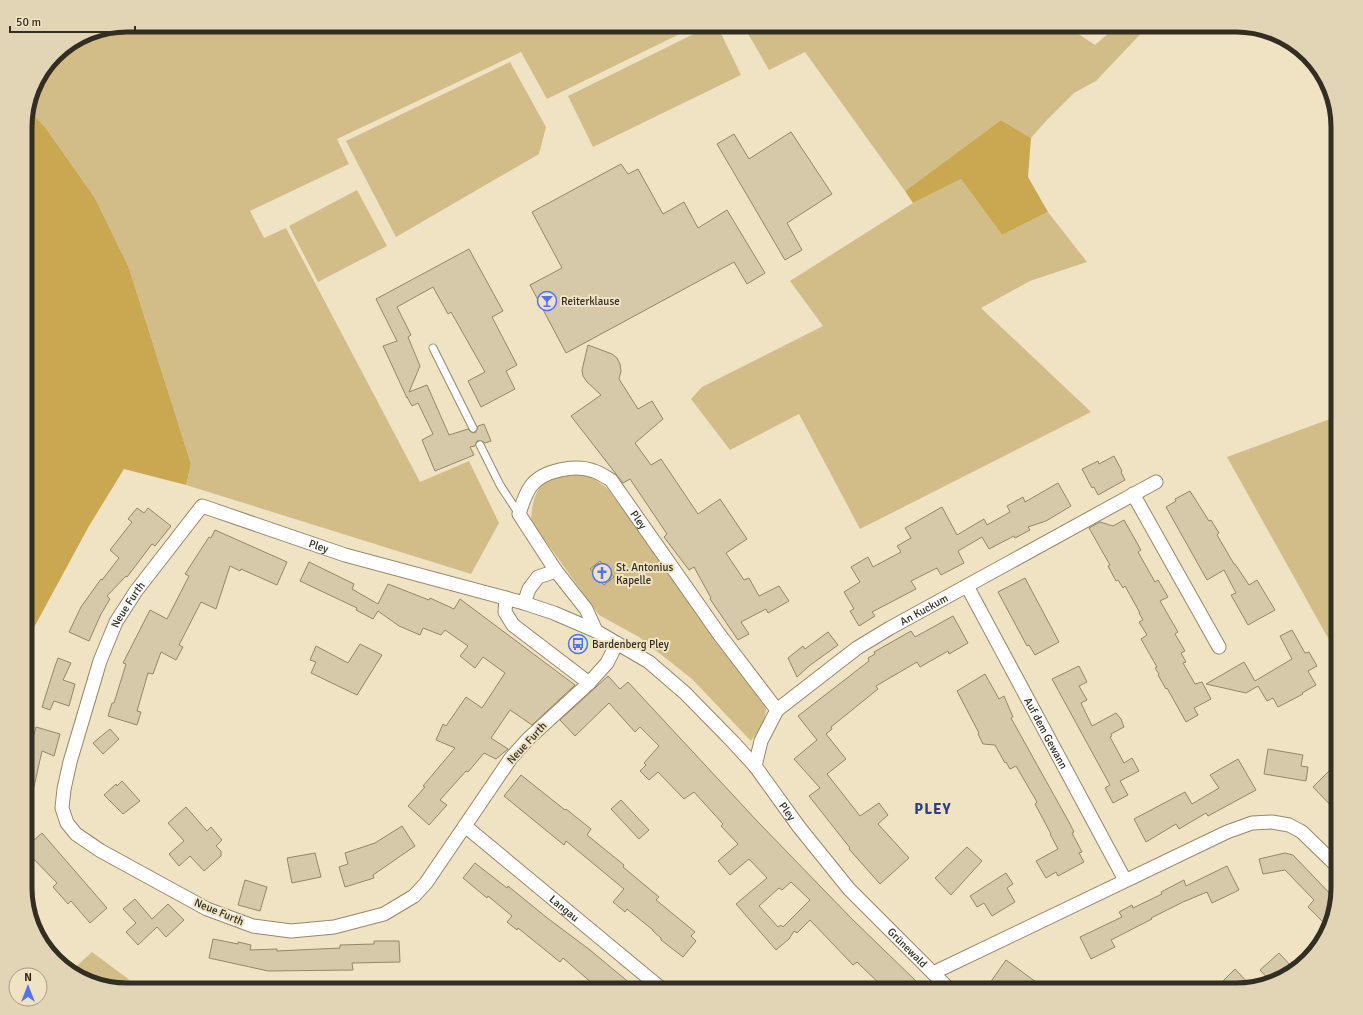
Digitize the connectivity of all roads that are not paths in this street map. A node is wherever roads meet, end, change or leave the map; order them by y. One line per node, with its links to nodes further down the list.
1 (433, 348): 2 (lane)
2 (473, 428)
3 (480, 444): 7 (lane)
4 (1156, 482): 5 (street, An Kuckum)
5 (1133, 494): 9 (street, An Kuckum); 14 (street)
6 (202, 506): 10 (street, Pley); 18 (street, Neue Furth)
7 (519, 514): 8 (street); 16 (street, Pley)
8 (556, 571): 11 (street); 12 (street)
9 (967, 586): 16 (street, An Kuckum); 20 (street, Auf dem Gewann)
10 (506, 598): 11 (street, Pley); 15 (street)
11 (524, 603): 12 (street, Pley)
12 (596, 631): 13 (street, Pley)
13 (617, 643): 15 (street, Neue Furth); 17 (street, Pley)
14 (1219, 647)
15 (589, 683): 18 (street, Neue Furth)
16 (777, 710): 17 (street, An Kuckum)
17 (755, 766): 21 (street, Pley)
18 (465, 826): 23 (street, Langau)
19 (1331, 860): 20 (street)
20 (1125, 880): 22 (street)
21 (882, 922): 22 (street, Grünewald)
22 (933, 973): 24 (street, Grünewald)
23 (655, 983)
24 (943, 983)

